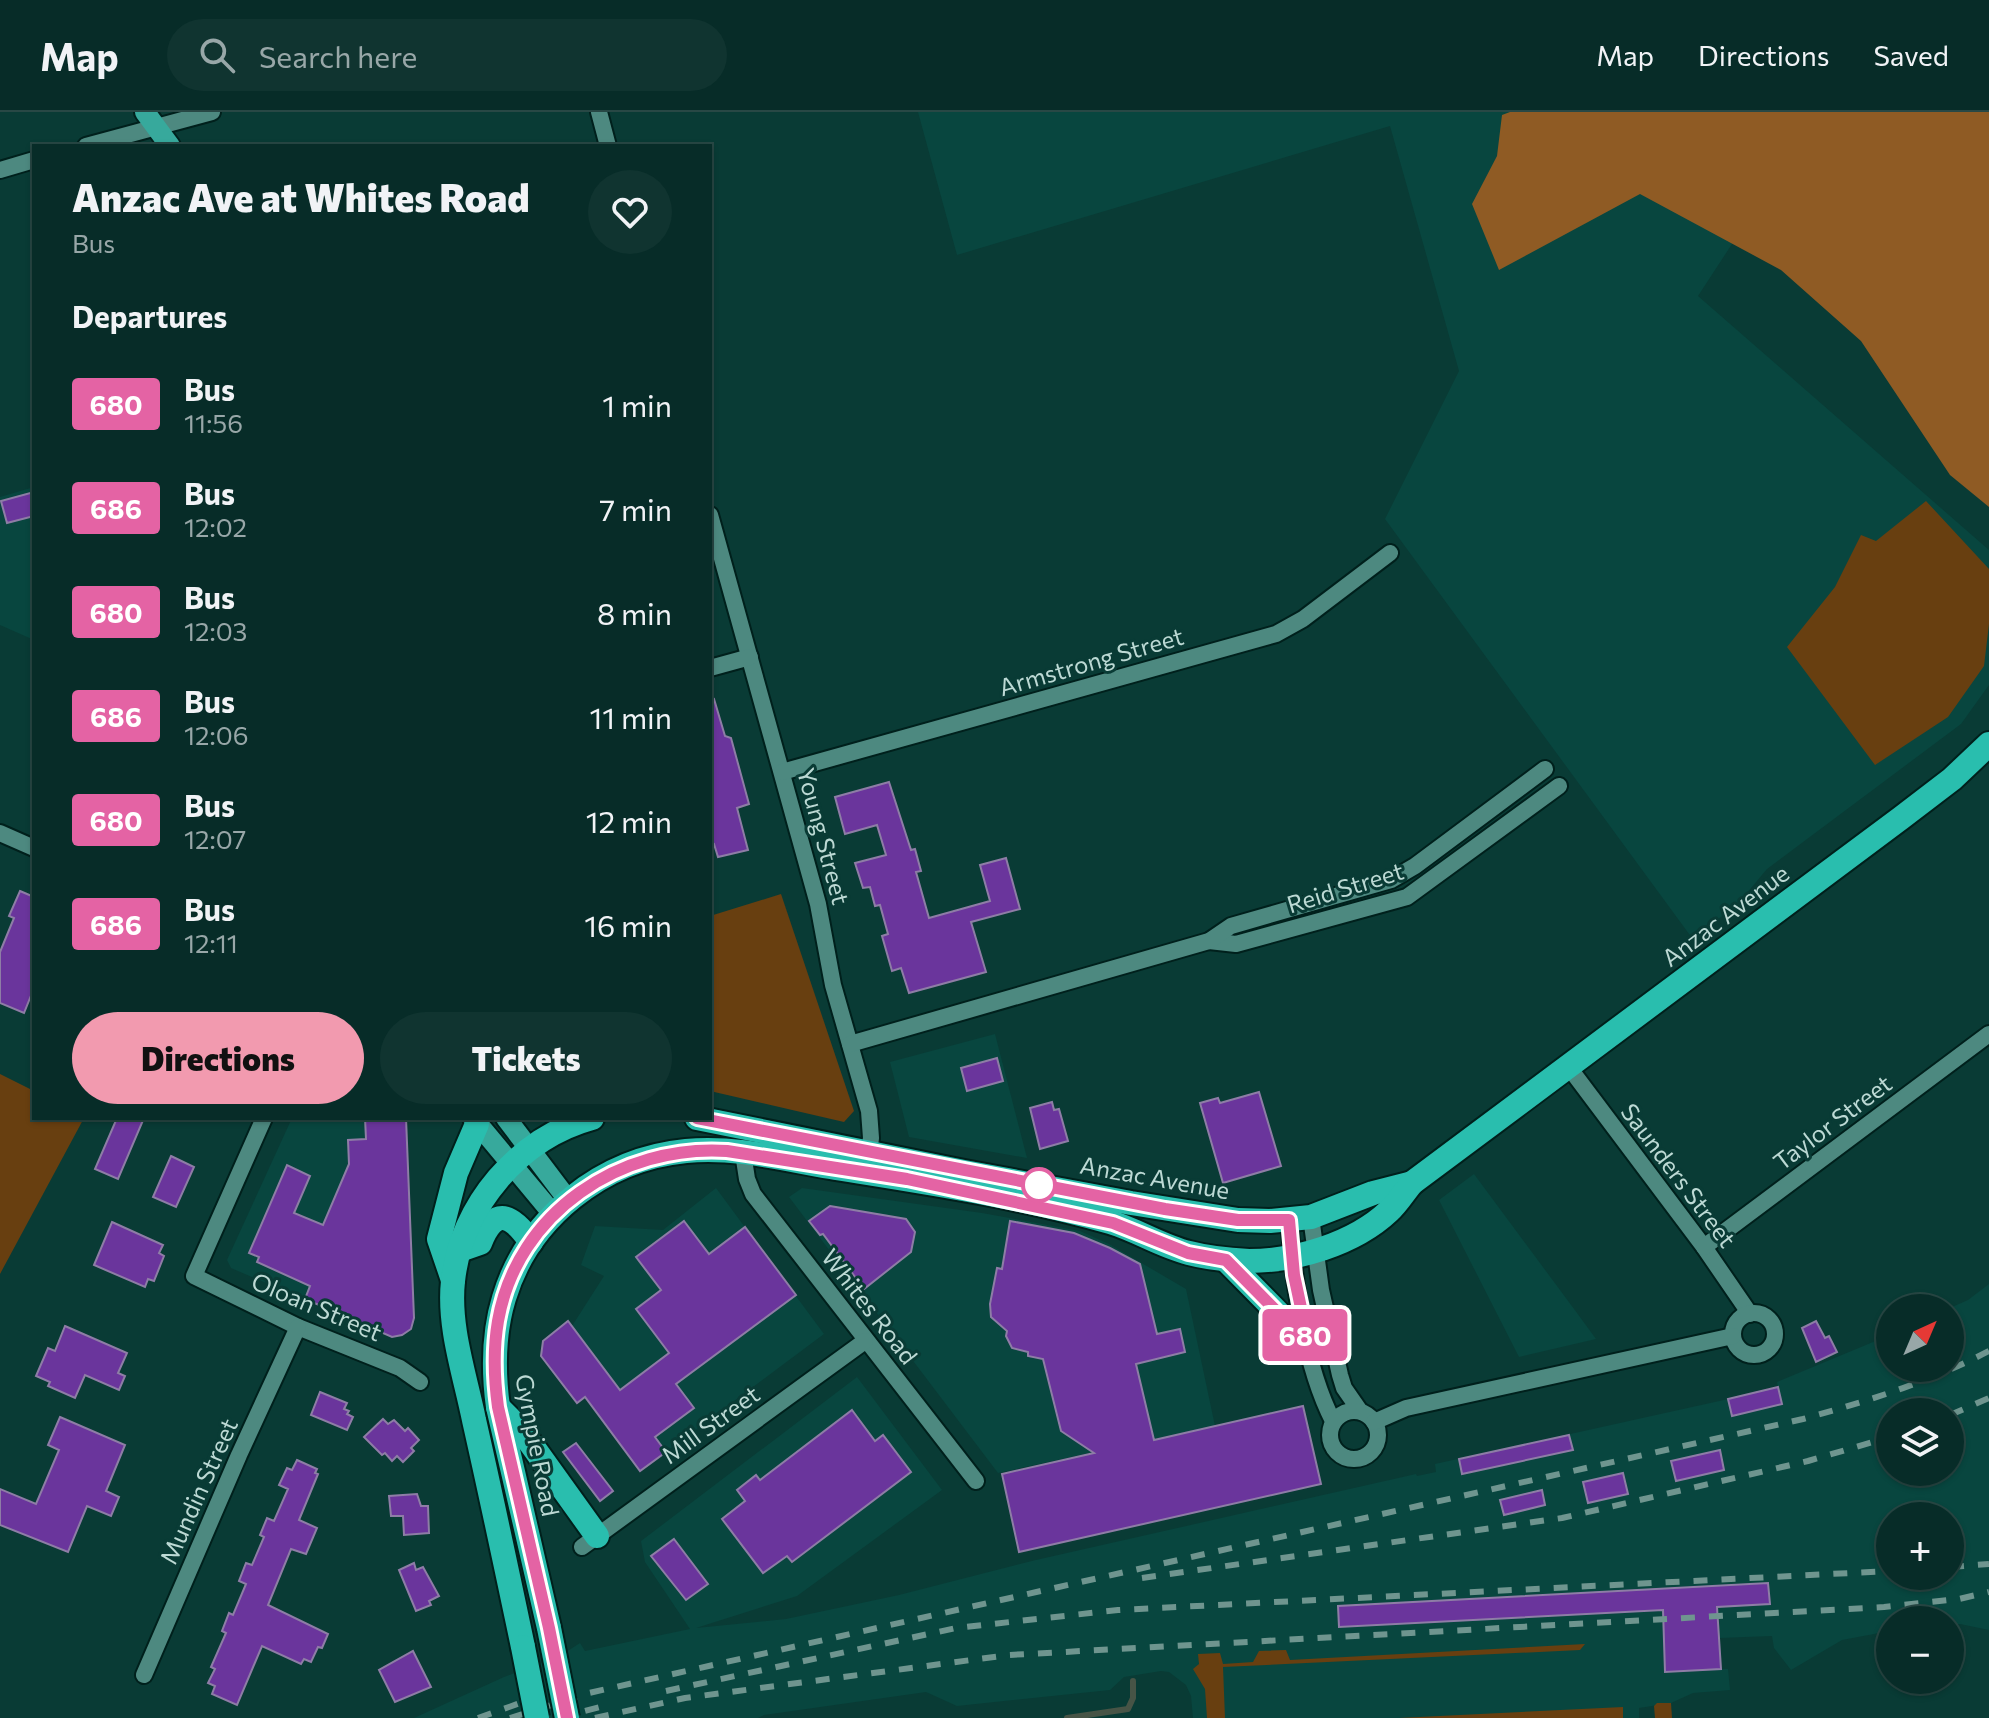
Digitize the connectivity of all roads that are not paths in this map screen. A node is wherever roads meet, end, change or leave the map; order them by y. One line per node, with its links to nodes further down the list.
1 (212, 112): 3 (street)
2 (599, 112): 6 (street)
3 (151, 119): 4 (street); 5 (main road)
4 (91, 144)
5 (169, 144)
6 (607, 144)
7 (32, 161): 8 (street)
8 (0, 170)
9 (712, 522): 11 (street, Young Street)
10 (1390, 553): 15 (street, Armstrong Street)
11 (750, 657): 12 (street); 15 (street, Young Street)
12 (712, 667)
13 (1989, 744): 22 (highway, Anzac Avenue)
14 (1545, 769): 19 (street, Reid Street)
15 (782, 772): 21 (street, Young Street)
16 (1559, 786): 19 (street, Reid Street)
17 (0, 833): 18 (street)
18 (32, 847)
19 (1209, 941): 21 (street, Reid Street)
20 (1989, 1034): 36 (street, Taylor Street)
21 (850, 1044): 30 (street, Young Street)
22 (1568, 1066): 32 (highway, Anzac Avenue); 36 (street, Saunders Street)
23 (263, 1120): 42 (street, Oloan Street)
24 (508, 1120): 28 (main road)
25 (575, 1120): 28 (highway)
26 (705, 1120): 30 (highway, Anzac Avenue)
27 (475, 1121): 31 (main road); 40 (highway)
28 (530, 1149): 31 (highway); 33 (main road)
29 (743, 1153): 30 (highway, Anzac Avenue); 33 (highway, Anzac Avenue); 45 (street, Whites Road)
30 (867, 1162): 34 (highway, Anzac Avenue); 39 (highway, Anzac Avenue)
31 (511, 1164): 33 (main road); 37 (highway)
32 (1412, 1183): 34 (highway, Anzac Avenue); 38 (highway, Anzac Avenue)
33 (561, 1207): 35 (highway, Gympie Road)
34 (1300, 1218): 38 (street); 38 (street)
35 (531, 1242): 37 (highway); 47 (highway, Gympie Road)
36 (1704, 1247): 41 (street, Saunders Street)
37 (460, 1250): 40 (highway)
38 (1304, 1253): 39 (highway, Anzac Avenue); 43 (street); 48 (street)
39 (1226, 1260): 43 (highway)
40 (453, 1280): 54 (highway, bridge)
41 (1750, 1314): 44 (street); 44 (street)
42 (298, 1327): 46 (street, Oloan Street); 53 (street, Mundin Street)
43 (1307, 1336): 49 (street)
44 (1733, 1336): 50 (street)
45 (865, 1341): 51 (street, Whites Road); 52 (street, Mill Street)
46 (420, 1382)
47 (498, 1407): 52 (highway); 55 (highway, Gympie Road, bridge)
48 (1360, 1411): 49 (street); 50 (street)
49 (1333, 1421): 50 (street)
50 (1374, 1422)
51 (976, 1481)
52 (590, 1541)
53 (144, 1675)
54 (537, 1718)
55 (567, 1718)

